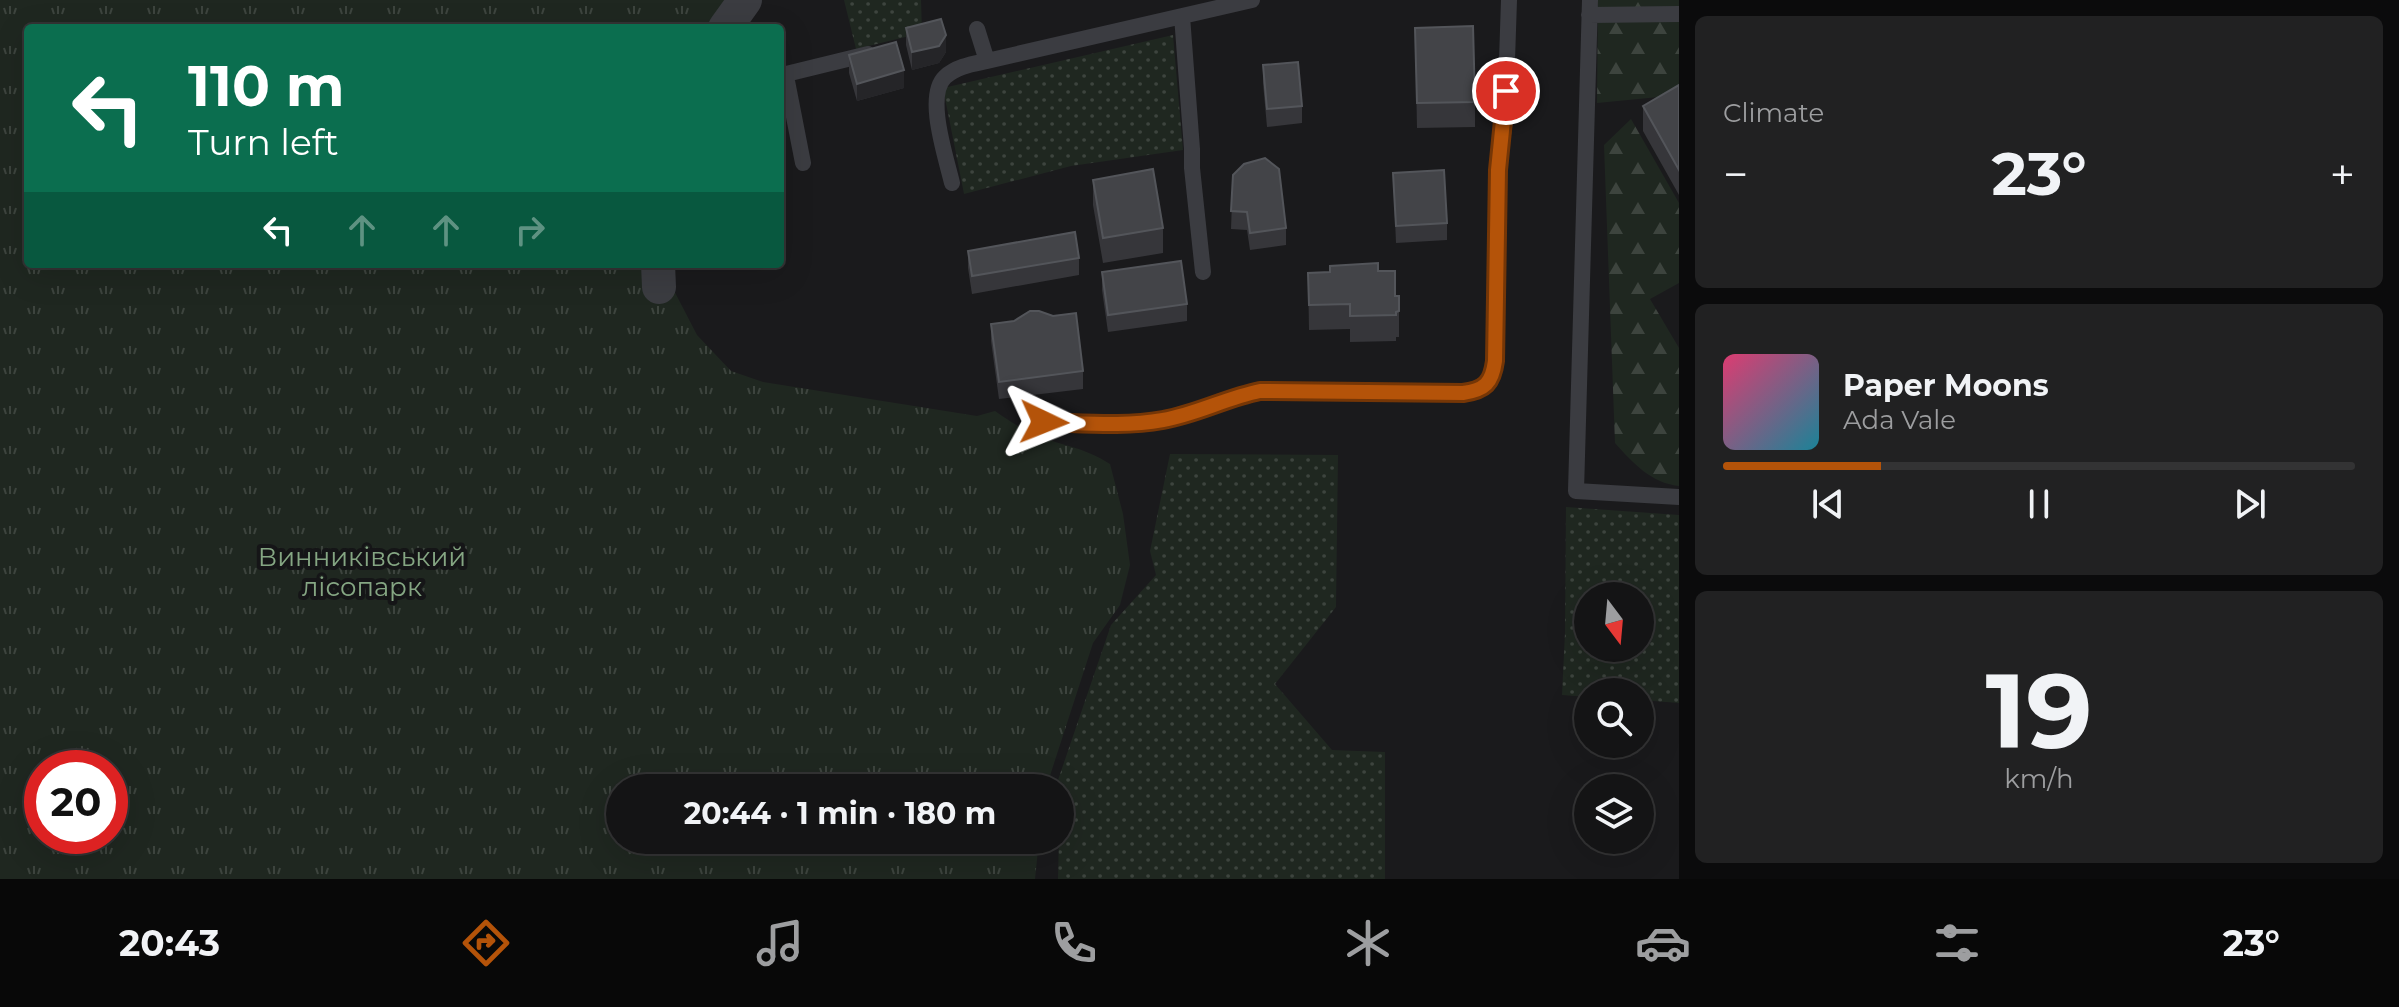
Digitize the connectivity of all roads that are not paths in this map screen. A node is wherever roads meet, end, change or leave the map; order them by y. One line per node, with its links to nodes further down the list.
1 (745, 0): 7 (street)
2 (1252, 0): 6 (lane)
3 (1509, 0): 16 (lane)
4 (1589, 8): 5 (lane); 17 (lane)
5 (1679, 14)
6 (1182, 16): 10 (lane); 15 (lane)
7 (728, 24)
8 (977, 29): 10 (lane)
9 (885, 50): 11 (lane)
10 (987, 61): 14 (lane)
11 (784, 74)
12 (784, 78): 13 (lane)
13 (803, 163)
14 (952, 183)
15 (1203, 272)
16 (1044, 422)
17 (1679, 497)

